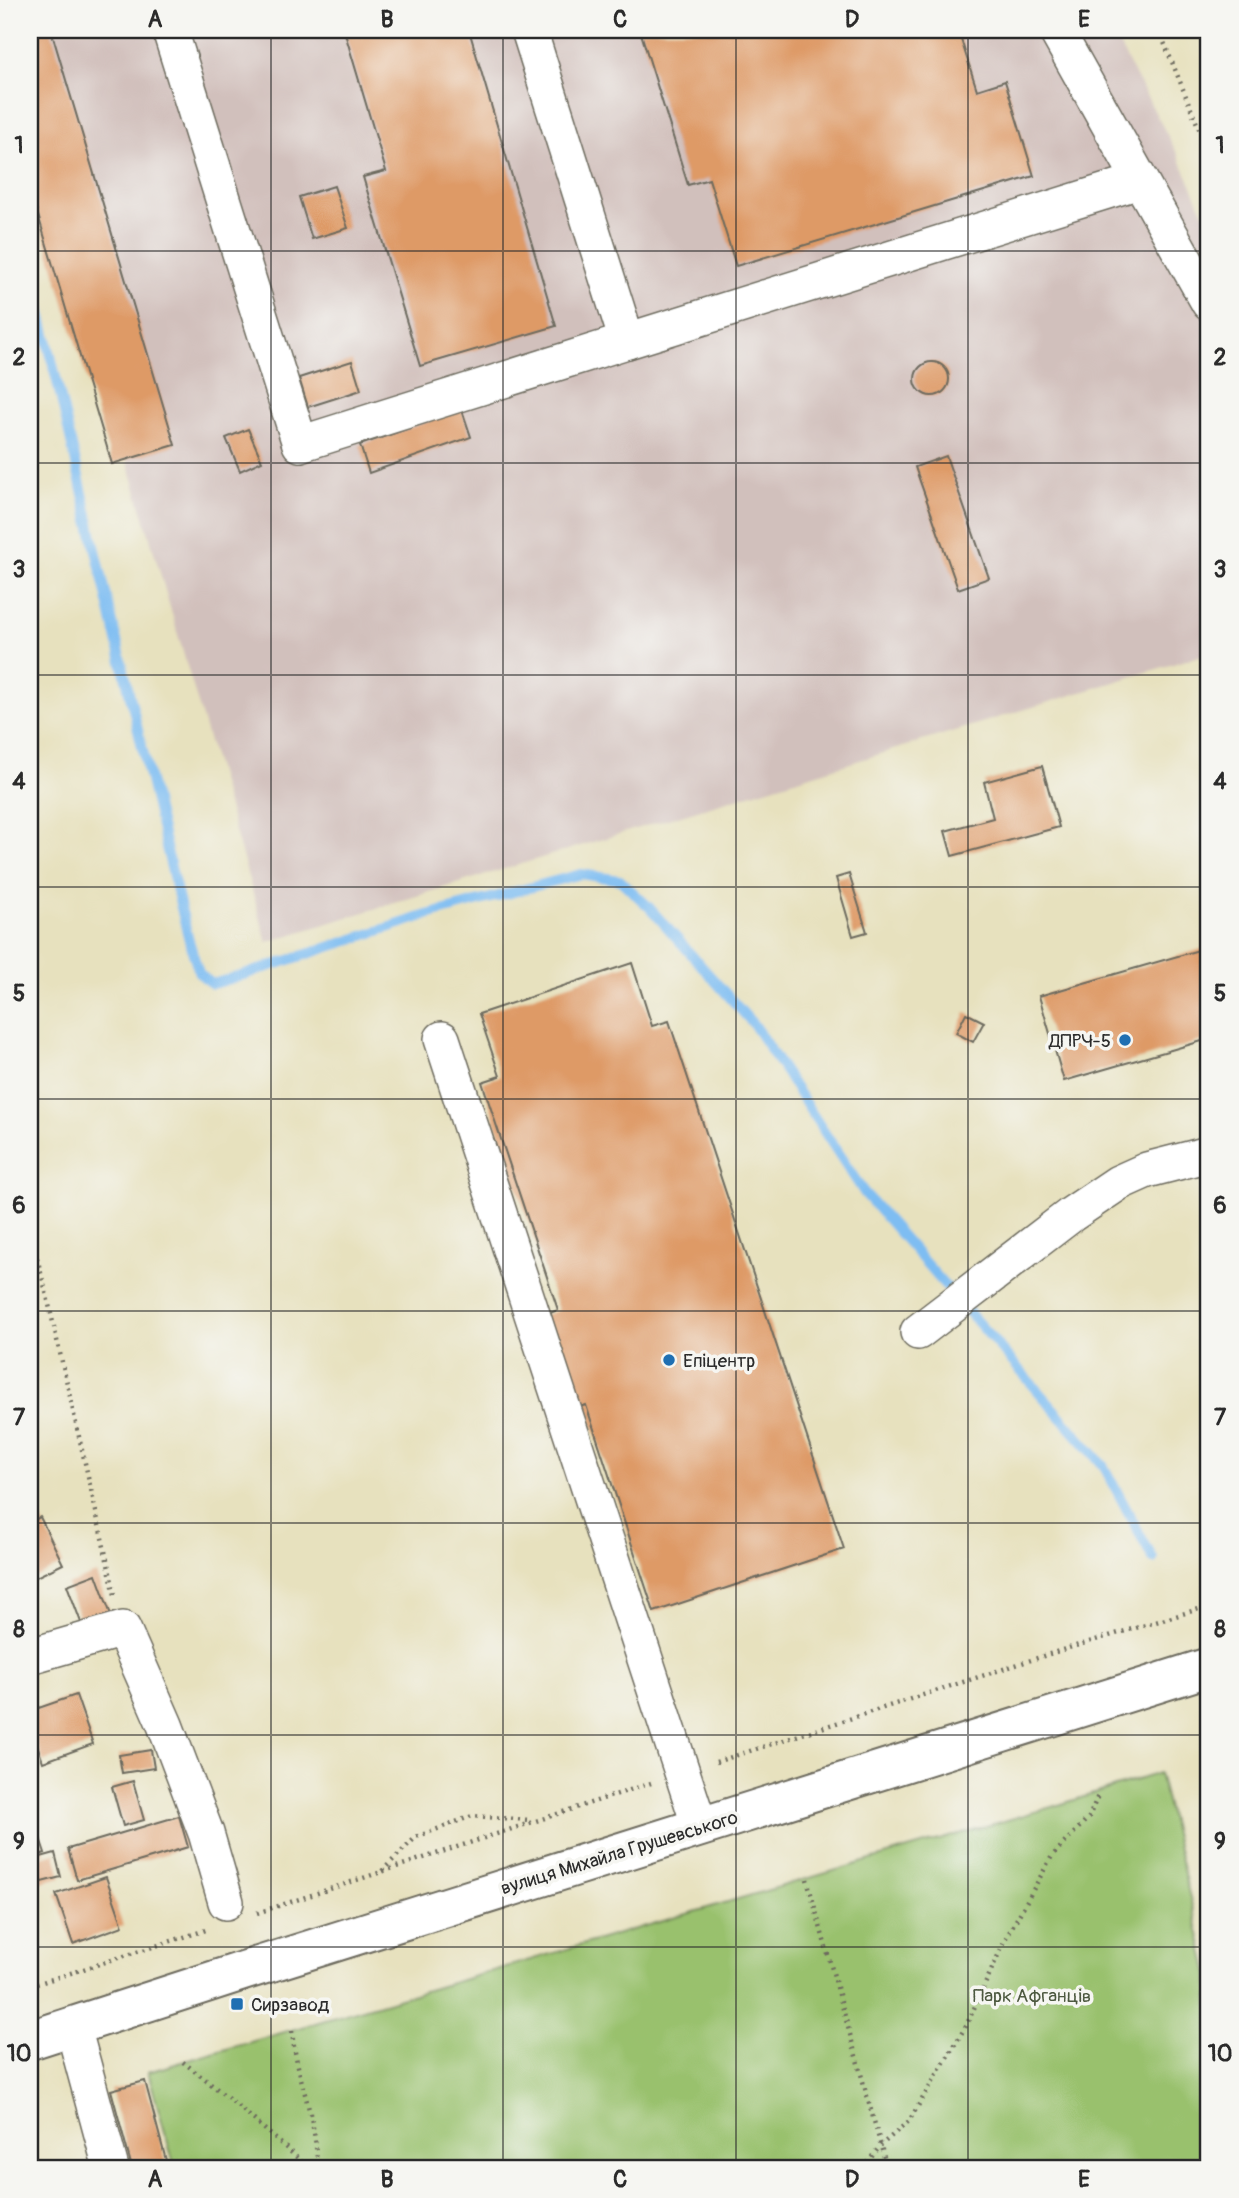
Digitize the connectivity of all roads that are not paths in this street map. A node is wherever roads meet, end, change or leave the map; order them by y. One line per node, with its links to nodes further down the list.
1 (170, 30): 6 (street)
2 (528, 30): 6 (street)
3 (1056, 30): 4 (street)
4 (1139, 181): 5 (street); 6 (street)
5 (1209, 303)
6 (627, 341)
7 (442, 1039): 12 (street)
8 (1209, 1154): 9 (street)
9 (918, 1332)
10 (30, 1656): 13 (street)
11 (1209, 1667): 12 (main road, вулиця Михайла Грушевського)
12 (700, 1827): 14 (main road, вулиця Михайла Грушевського)
13 (231, 1915)
14 (73, 2027): 15 (main road, вулиця Михайла Грушевського); 16 (street)
15 (30, 2040)
16 (111, 2168)

